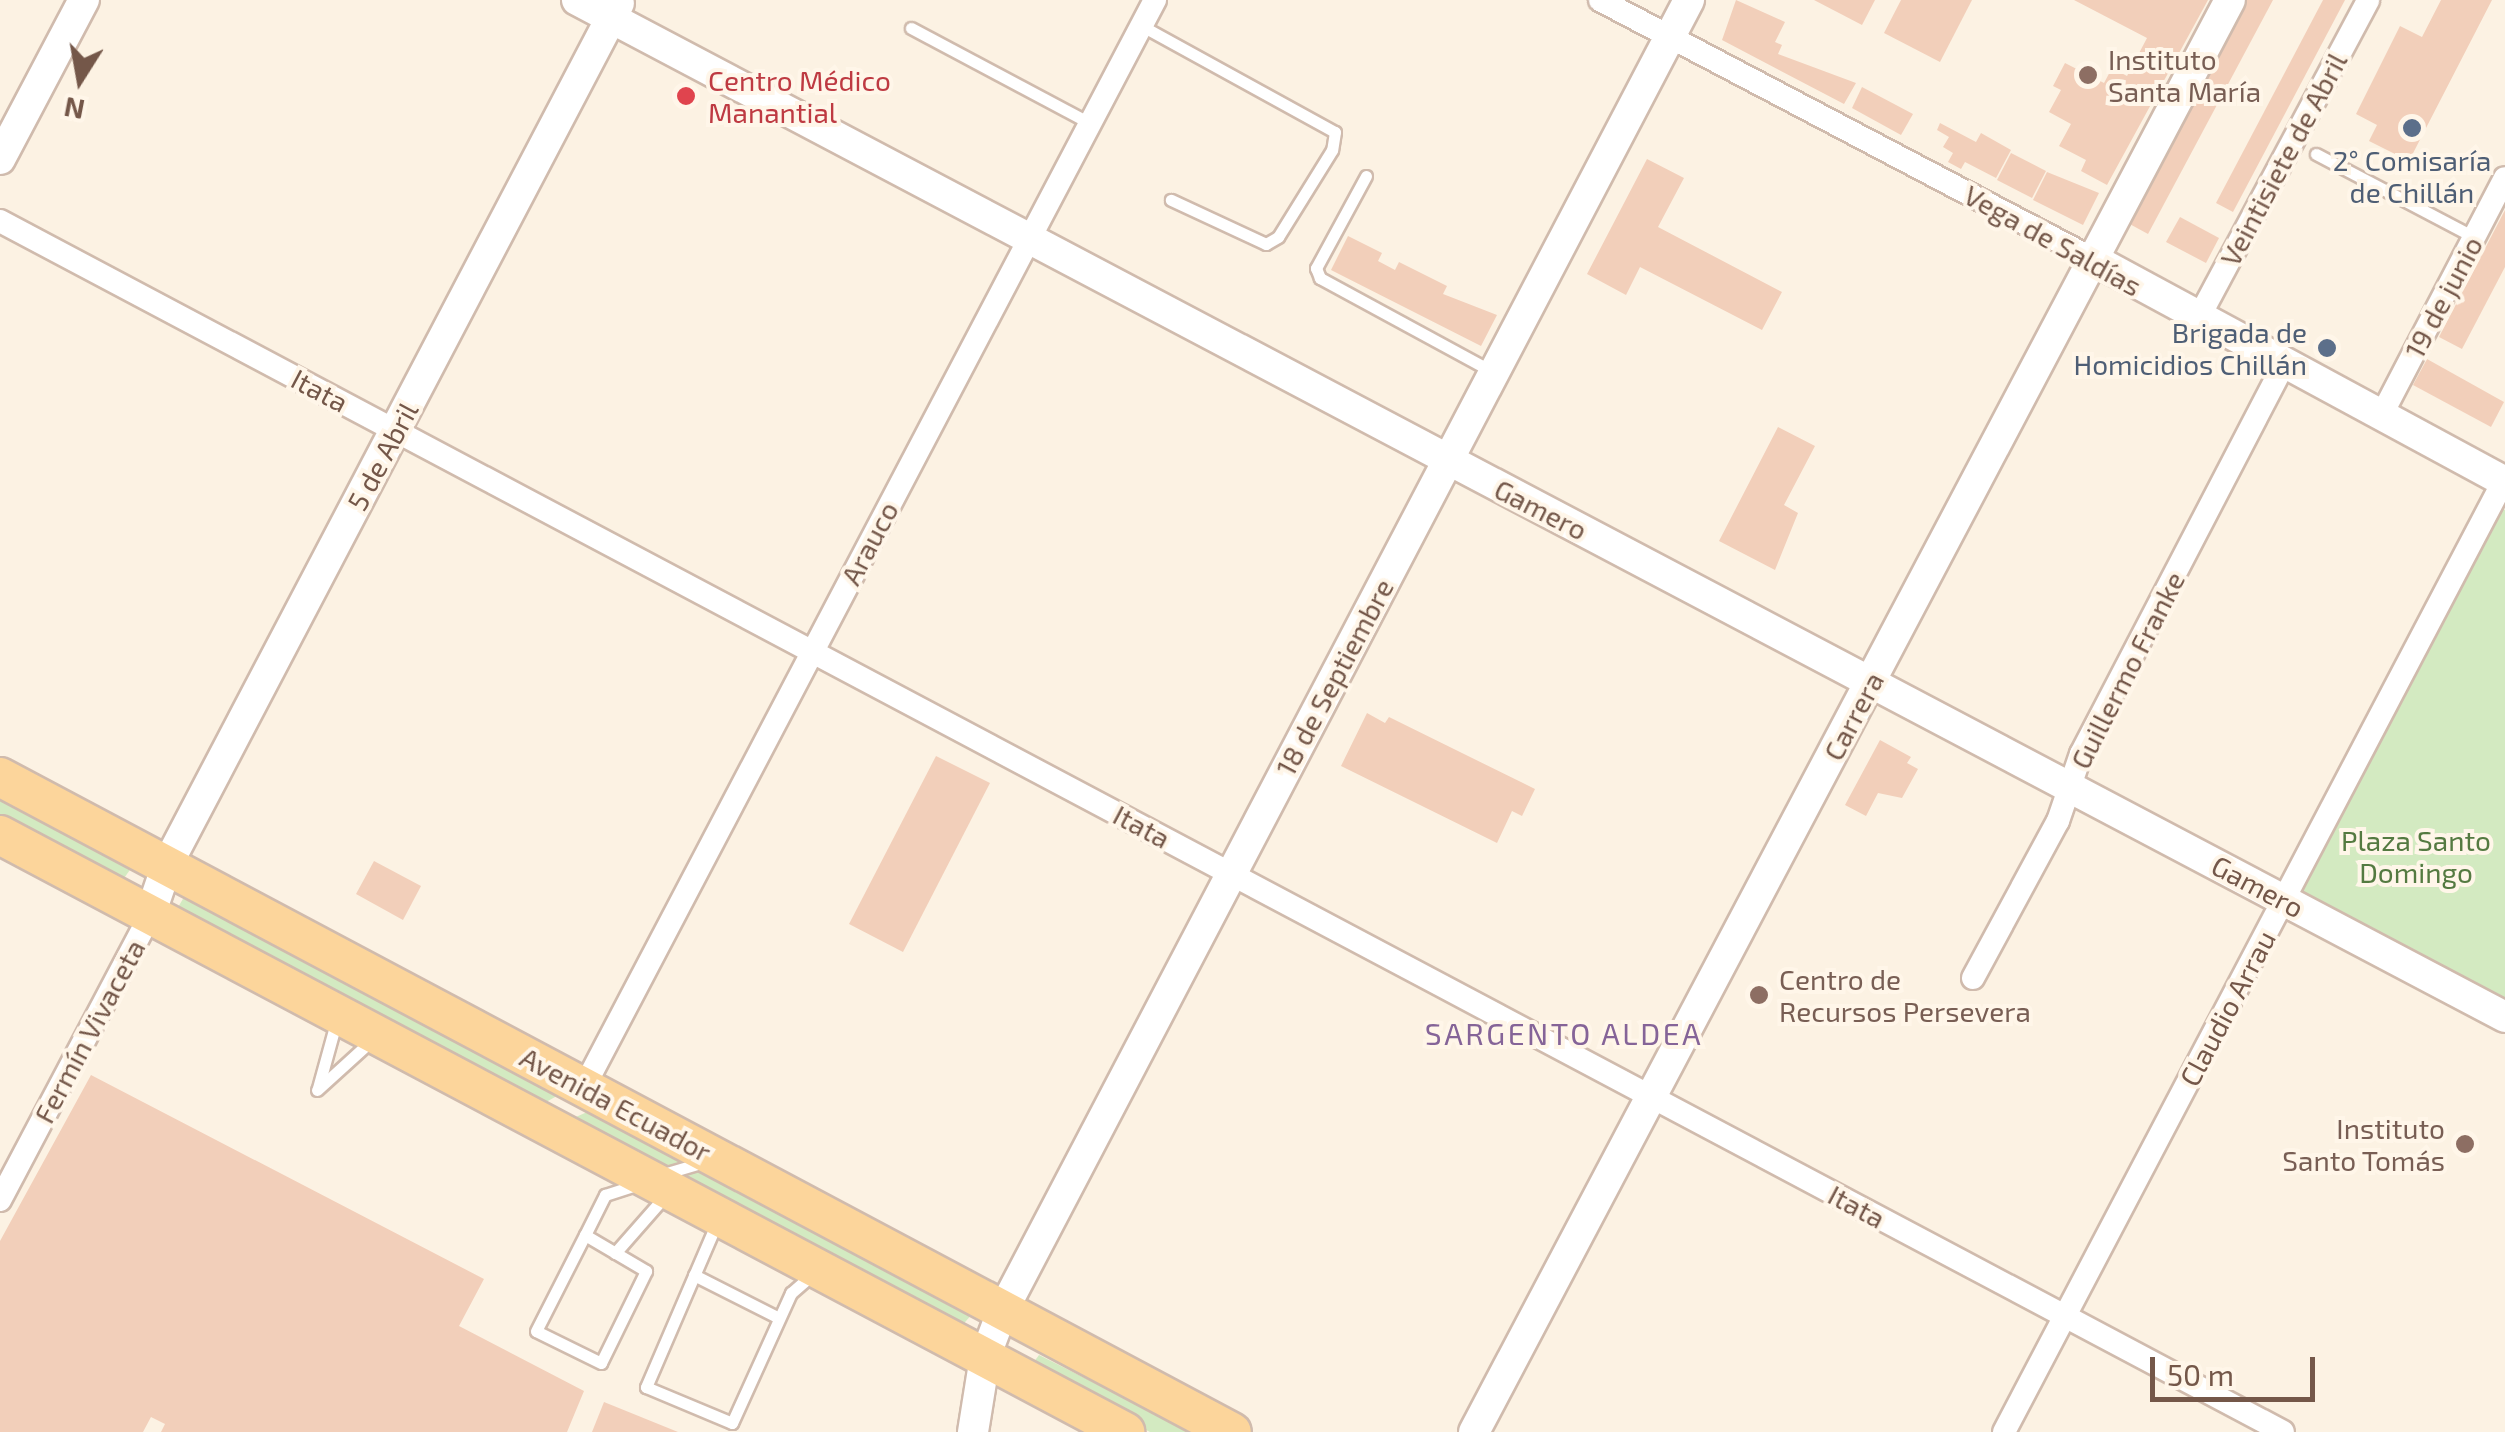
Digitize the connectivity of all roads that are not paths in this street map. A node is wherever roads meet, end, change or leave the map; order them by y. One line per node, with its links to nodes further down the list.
1 (84, 0): 14 (street)
2 (577, 0): 8 (street, Gamero)
3 (1155, 0): 9 (street, Arauco)
4 (1600, 0): 11 (street, Vega de Saldías)
5 (1689, 0): 11 (street, 18 de Septiembre)
6 (2230, 0): 21 (street, Carrera)
7 (2368, 0): 22 (street, Veintisiete de Abril)
8 (616, 9): 19 (street, Gamero); 26 (street, 5 de Abril)
9 (1142, 26): 12 (street, Arauco); 17 (lane)
10 (911, 28): 12 (lane)
11 (1670, 37): 21 (street, Vega de Saldías); 24 (street, 18 de Septiembre)
12 (1090, 123): 19 (street, Arauco)
13 (2316, 154): 20 (lane)
14 (0, 159)
15 (1366, 176): 24 (lane)
16 (2505, 178): 20 (street, 19 de junio)
17 (1171, 200)
18 (0, 221): 26 (street, Itata)
19 (1028, 238): 27 (street, Gamero); 29 (street, Arauco)
20 (2474, 238): 25 (street, 19 de junio)
21 (2093, 259): 22 (street, Vega de Saldías); 30 (street, Carrera)
22 (2198, 319): 23 (street, Vega de Saldías)
23 (2284, 364): 25 (street, Vega de Saldías); 32 (street, Guillermo Franke)
24 (1493, 372): 27 (street, 18 de Septiembre)
25 (2381, 416): 28 (street, Vega de Saldías)
26 (395, 430): 29 (street, Itata); 34 (street, 5 de Abril)
27 (1447, 460): 30 (street, Gamero); 35 (street, 18 de Septiembre)
28 (2504, 480): 36 (street, Claudio Arrau)
29 (812, 651): 35 (street, Itata); 42 (street, Arauco)
30 (1872, 680): 32 (street, Gamero); 43 (street, Carrera)
31 (0, 776): 34 (main road, Avenida Ecuador)
32 (2070, 786): 36 (street, Gamero); 38 (street, Guillermo Franke)
33 (0, 834): 37 (main road, Avenida Ecuador)
34 (167, 865): 37 (street, 5 de Abril); 42 (main road, Avenida Ecuador)
35 (1232, 873): 43 (street, Itata); 53 (street, 18 de Septiembre)
36 (2284, 900): 40 (street, Gamero); 54 (street, Claudio Arrau)
37 (150, 914): 39 (main road, Avenida Ecuador); 47 (street, Fermín Vivaceta)
38 (1973, 978)
39 (338, 1015): 41 (main road, Avenida Ecuador); 41 (lane)
40 (2505, 1017)
41 (377, 1035): 44 (main road, Avenida Ecuador)
42 (584, 1087): 44 (main road); 45 (main road, Avenida Ecuador)
43 (1653, 1097): 54 (street, Itata); 60 (street, Carrera)
44 (514, 1108): 46 (main road, Avenida Ecuador)
45 (728, 1164): 46 (lane); 53 (main road, Avenida Ecuador)
46 (660, 1185): 48 (main road, Avenida Ecuador); 49 (lane); 50 (lane)
47 (0, 1200)
48 (719, 1216): 51 (main road, Avenida Ecuador); 52 (lane)
49 (585, 1236): 50 (lane); 50 (lane)
50 (615, 1253)
51 (820, 1270): 55 (lane); 56 (main road, Avenida Ecuador)
52 (694, 1275): 55 (lane); 55 (lane)
53 (1002, 1312): 56 (street, 18 de Septiembre); 59 (main road, Avenida Ecuador)
54 (2065, 1316): 61 (street, Claudio Arrau); 62 (street, Itata)
55 (780, 1318)
56 (986, 1357): 57 (street, 18 de Septiembre); 58 (main road, Avenida Ecuador)
57 (973, 1432)
58 (1126, 1432)
59 (1232, 1432)
60 (1474, 1432)
61 (2004, 1432)
62 (2282, 1432)

